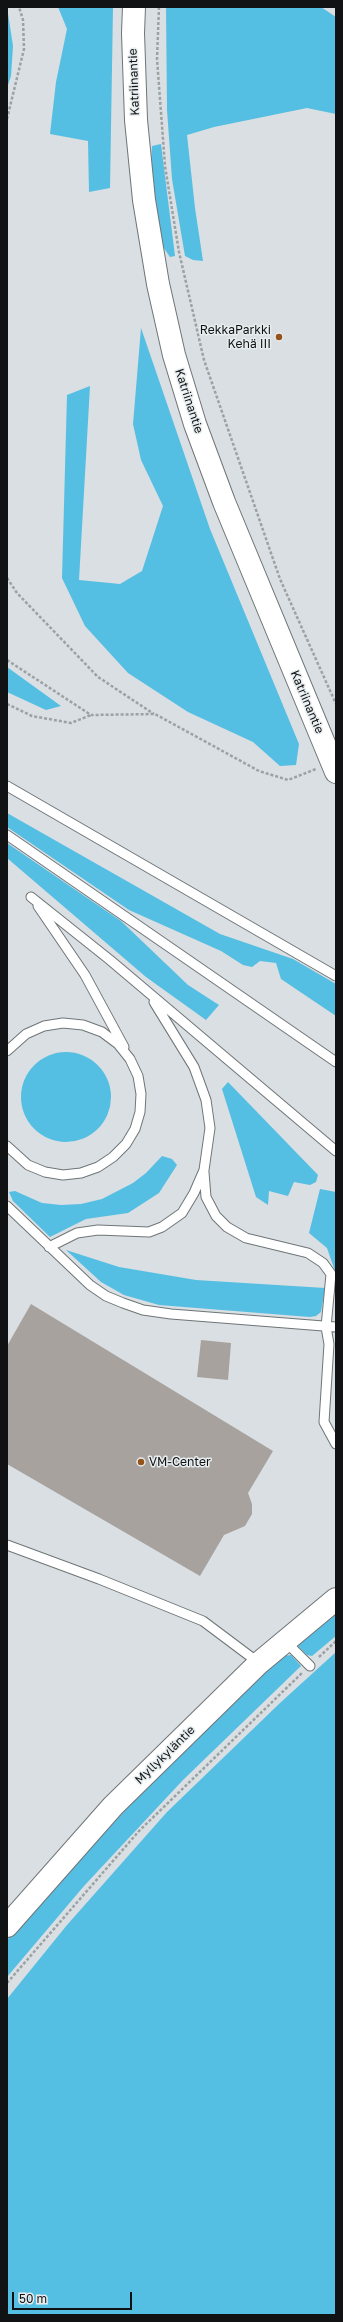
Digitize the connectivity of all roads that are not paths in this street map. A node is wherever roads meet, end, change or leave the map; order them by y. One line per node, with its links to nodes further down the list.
1 (134, 7): 2 (main road, Katriinantie)
2 (334, 767)
3 (7, 786): 5 (lane)
4 (7, 835): 9 (lane)
5 (336, 976)
6 (150, 996): 8 (lane); 11 (lane); 13 (lane)
7 (7, 1051): 8 (lane)
8 (130, 1059): 12 (lane)
9 (336, 1062)
10 (7, 1146): 12 (lane)
11 (336, 1151)
12 (10, 1158)
13 (204, 1170): 15 (lane); 16 (lane)
14 (7, 1206): 15 (lane)
15 (49, 1247): 16 (lane)
16 (326, 1327): 17 (lane); 18 (lane)
17 (336, 1327)
18 (336, 1444)
19 (7, 1545): 22 (lane)
20 (336, 1599): 21 (main road, Myllykyläntie)
21 (285, 1642): 22 (main road, Myllykyläntie); 23 (lane)
22 (259, 1663): 24 (main road, Myllykyläntie)
23 (310, 1666)
24 (7, 1926)

